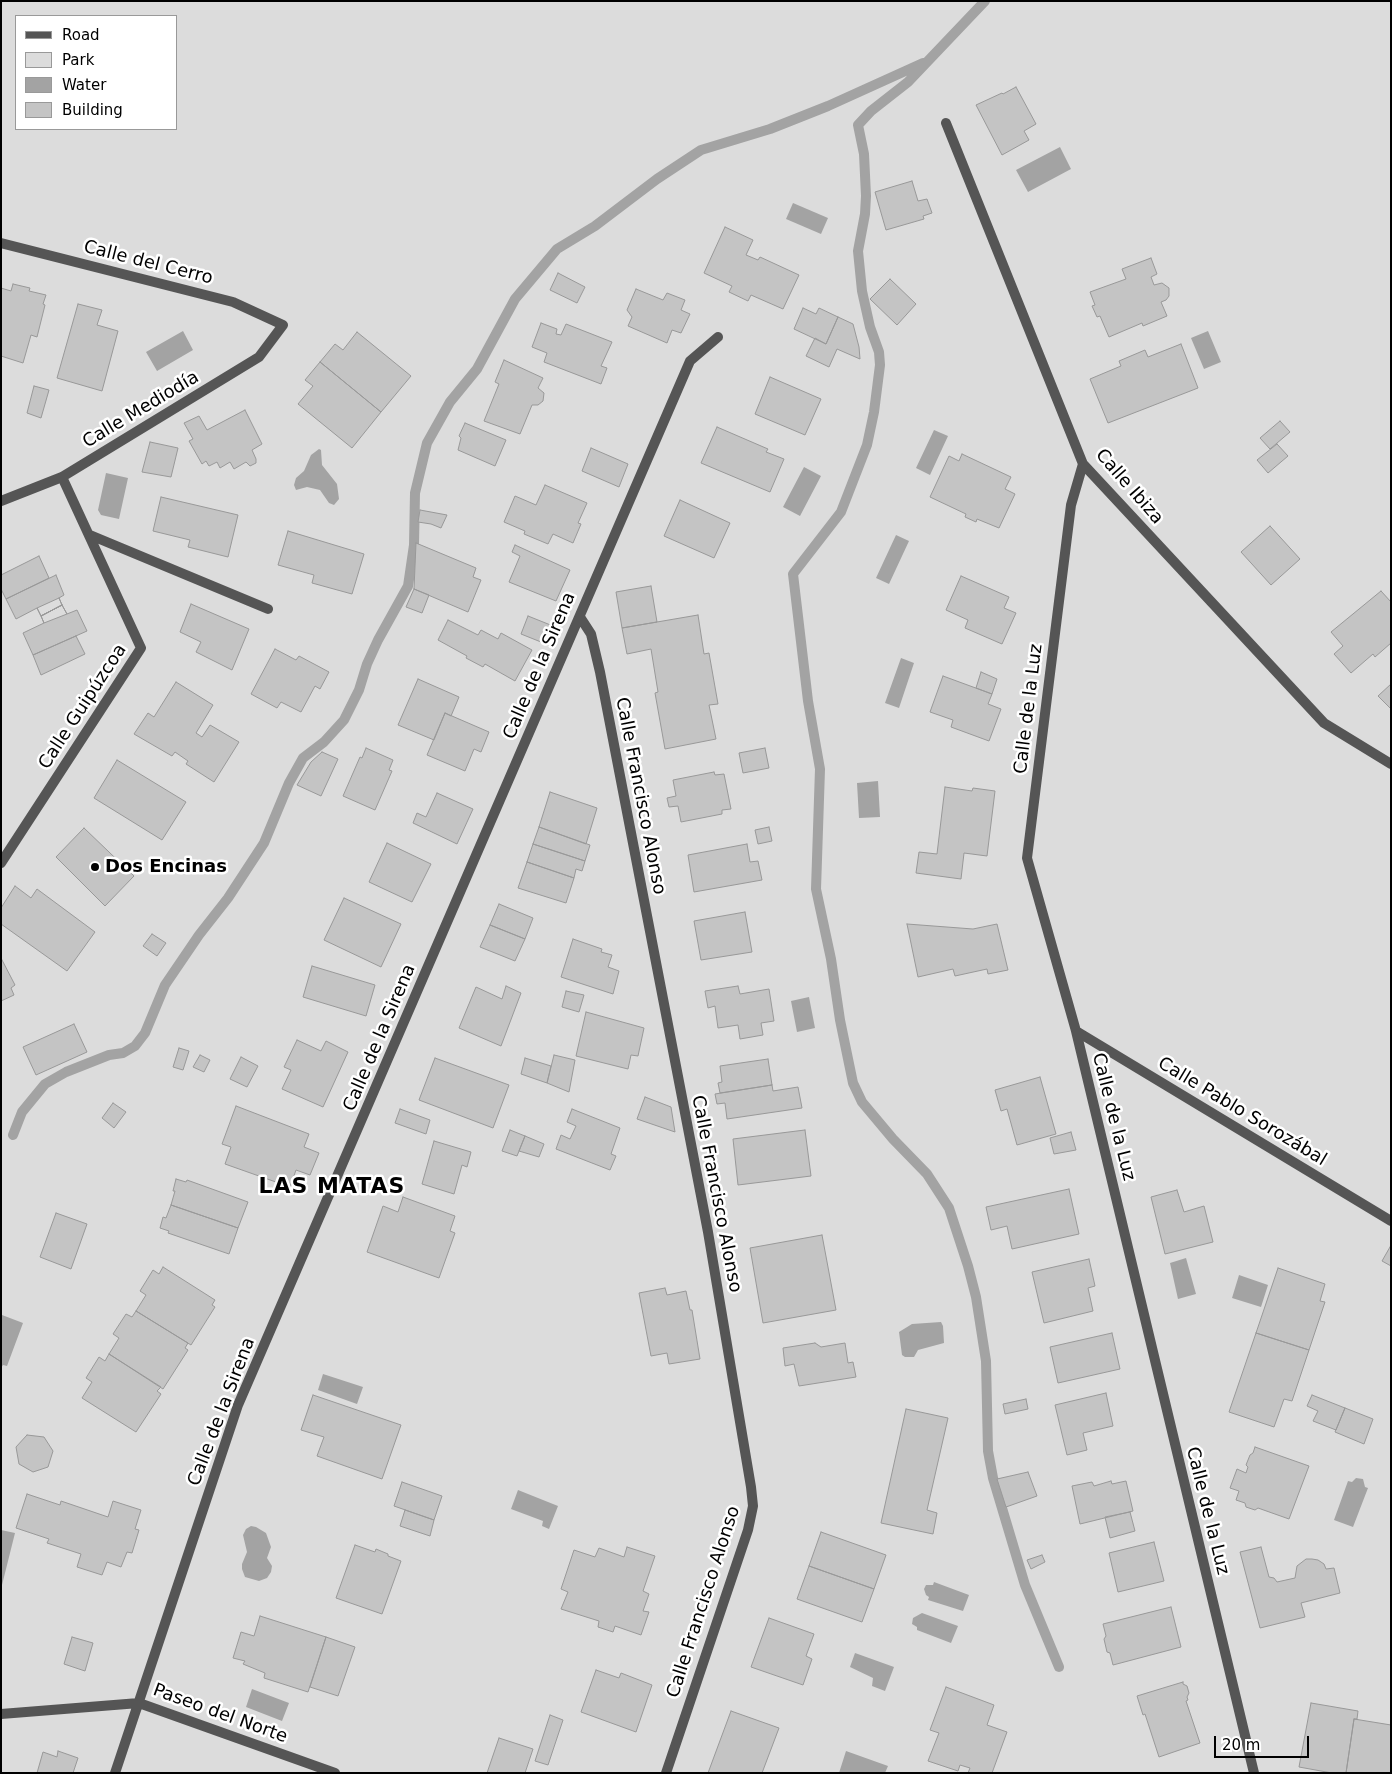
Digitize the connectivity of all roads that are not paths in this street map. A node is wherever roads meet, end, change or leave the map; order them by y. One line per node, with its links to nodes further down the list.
1 (946, 123): 5 (street, Calle Ibiza)
2 (1, 243): 3 (street, Calle del Cerro)
3 (283, 325): 6 (street, Calle Mediodía)
4 (718, 337): 10 (street, Calle de la Sirena)
5 (1084, 464): 11 (street, Calle Ibiza); 13 (street, Calle de la Luz)
6 (62, 476): 7 (street, Calle Mediodía); 8 (street, Calle Guipúzcoa)
7 (1, 501)
8 (90, 535): 9 (street); 12 (street, Calle Guipúzcoa)
9 (268, 609)
10 (580, 616): 15 (street, Calle de la Sirena); 19 (street, Calle Francisco Alonso)
11 (1391, 764)
12 (1, 863)
13 (1076, 1031): 14 (street, Calle Pablo Sorozábal); 20 (street, Calle de la Luz)
14 (1391, 1221)
15 (139, 1703): 16 (street, Paseo del Norte); 17 (street, Calle de la Sirena); 18 (street, Paseo del Norte)
16 (1, 1714)
17 (115, 1773)
18 (334, 1773)
19 (666, 1773)
20 (1254, 1773)

